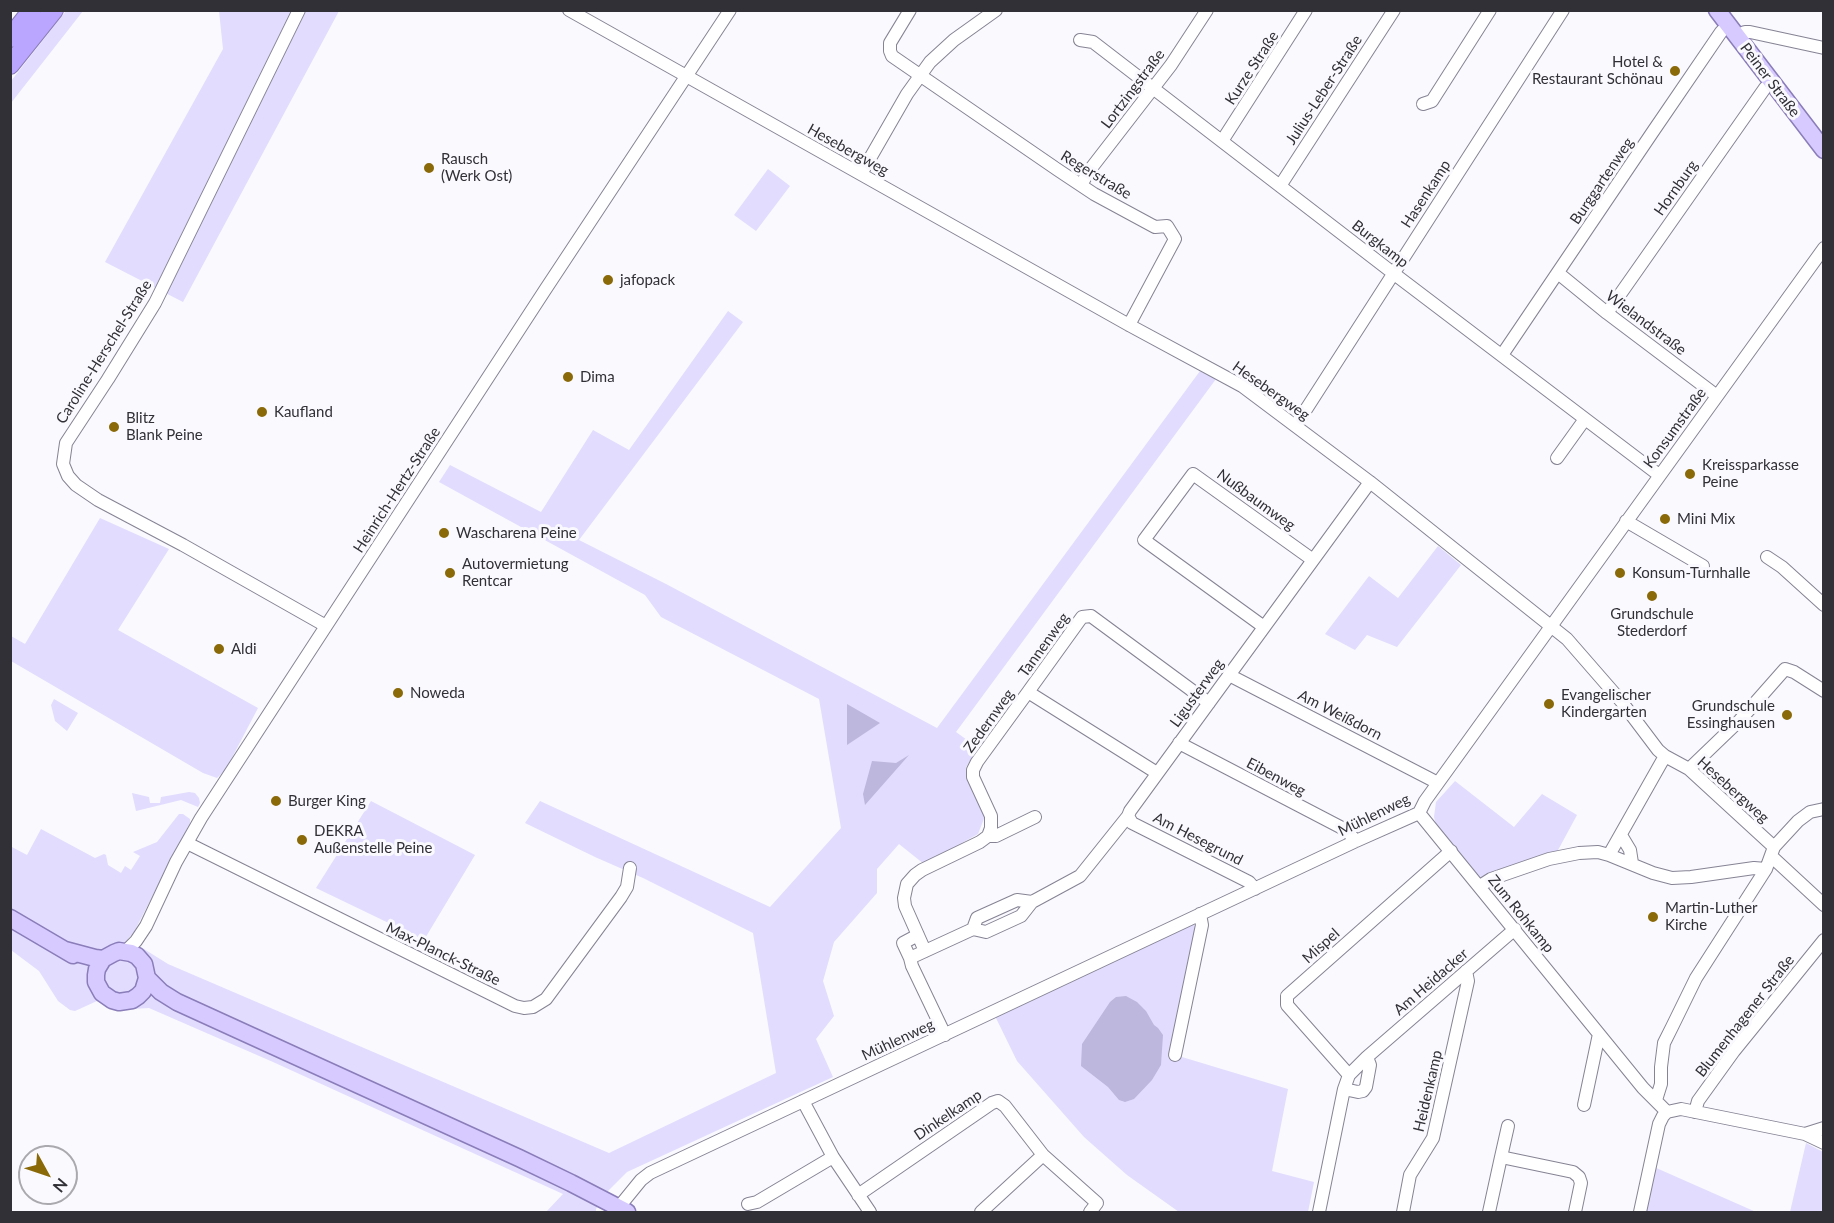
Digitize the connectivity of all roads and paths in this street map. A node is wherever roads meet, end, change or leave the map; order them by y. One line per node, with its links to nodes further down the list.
1 (32, 10): 15 (highway)
2 (54, 10): 18 (highway)
3 (299, 10): 47 (street, Caroline-Herschel-Straße)
4 (569, 10): 20 (street, Hesebergweg)
5 (730, 10): 20 (street, Heinrich-Hertz-Straße)
6 (910, 10): 19 (street, Regerstraße)
7 (996, 10): 19 (street)
8 (1208, 10): 22 (street, Lortzingstraße)
9 (1306, 10): 24 (street, Kurze Straße)
10 (1394, 10): 28 (street, Julius-Leber-Straße)
11 (1490, 10): 23 (street)
12 (1563, 10): 30 (street, Hasenkamp)
13 (1717, 10): 14 (main road, Peiner Straße)
14 (1732, 31): 17 (street); 21 (main road, Peiner Straße); 31 (street, Burggartenweg)
15 (10, 38)
16 (1080, 40): 22 (street, Burgkamp)
17 (1824, 48)
18 (10, 66)
19 (919, 75): 26 (street); 27 (street, Regerstraße)
20 (687, 77): 26 (street, Hesebergweg); 47 (street, Heinrich-Hertz-Straße)
21 (1772, 83): 25 (main road, Peiner Straße); 32 (street, Hornburg)
22 (1153, 88): 24 (street, Burgkamp); 27 (street, Lortzingstraße)
23 (1424, 104)
24 (1222, 141): 28 (street, Burgkamp)
25 (1824, 150)
26 (861, 174): 33 (street, Hesebergweg)
27 (1081, 185): 33 (street, Regerstraße)
28 (1280, 186): 30 (street, Burgkamp)
29 (1824, 248): 35 (street, Konsumstraße)
30 (1393, 273): 34 (street, Burgkamp); 37 (street, Hasenkamp)
31 (1558, 273): 32 (street, Wielandstraße); 34 (street, Burggartenweg)
32 (1607, 313): 35 (street, Wielandstraße)
33 (1129, 325): 37 (street, Hesebergweg)
34 (1502, 355): 36 (street, Burgkamp)
35 (1717, 396): 39 (street, Konsumstraße)
36 (1585, 419): 38 (street); 39 (street, Burgkamp)
37 (1296, 425): 40 (street, Hesebergweg)
38 (1557, 458)
39 (1659, 475): 41 (street, Konsumstraße)
40 (1370, 482): 43 (street, Ligusterweg); 46 (street, Hesebergweg)
41 (1626, 521): 44 (street); 46 (street, Konsumstraße)
42 (1767, 557): 45 (street)
43 (1313, 560): 48 (street, Ligusterweg); 48 (street, Nußbaumweg)
44 (1703, 566)
45 (1824, 604)
46 (1551, 625): 54 (street, Hesebergweg); 57 (street, Mühlenweg)
47 (326, 626): 65 (street, Heinrich-Hertz-Straße)
48 (1264, 627): 49 (street, Ligusterweg)
49 (1229, 675): 52 (street, Ligusterweg); 57 (street, Am Weißdorn)
50 (1824, 691): 55 (street)
51 (1028, 692): 52 (street, Tannenweg); 56 (street, Tannenweg); 63 (street, Zedernweg)
52 (1209, 702): 53 (street, Ligusterweg)
53 (1179, 743): 56 (street, Ligusterweg); 64 (street, Eibenweg)
54 (1665, 756): 55 (street, Hesebergweg); 62 (street)
55 (1689, 769): 67 (street, Hesebergweg)
56 (1157, 773): 60 (street, Ligusterweg)
57 (1438, 783): 59 (street, Mühlenweg)
58 (1824, 809): 67 (street)
59 (1419, 813): 64 (street, Mühlenweg); 66 (street, Zum Rohkamp)
60 (1128, 816): 73 (street, Am Hesegrund); 82 (street, Ligusterweg)
61 (1035, 817): 63 (street)
62 (1621, 835): 68 (street); 69 (street)
63 (988, 836): 79 (street)
64 (1356, 841): 73 (street, Mühlenweg)
65 (187, 843): 70 (street, Max-Planck-Straße); 77 (street, Heinrich-Hertz-Straße)
66 (1451, 851): 72 (street, Zum Rohkamp); 96 (street, Mispel)
67 (1773, 852): 71 (street); 74 (street, Hesebergweg)
68 (1609, 855): 69 (street); 72 (street)
69 (1632, 863): 71 (street)
70 (630, 868)
71 (1766, 869): 98 (street)
72 (1480, 886): 78 (street, Zum Rohkamp)
73 (1255, 889): 75 (street, Mühlenweg)
74 (1824, 905)
75 (1200, 914): 93 (street, Mühlenweg); 94 (street)
76 (10, 918): 81 (main road)
77 (146, 926): 83 (street, Heinrich-Hertz-Straße); 86 (street, Heinrich-Hertz-Straße)
78 (1515, 929): 87 (street, Am Heidacker); 92 (street, Zum Rohkamp)
79 (918, 935): 82 (street); 84 (street)
80 (1824, 940): 102 (street, Blumenhagener Straße)
81 (65, 950): 85 (main road); 88 (main road)
82 (925, 951): 84 (street, Ligusterweg)
83 (125, 952): 85 (main road); 86 (main road)
84 (910, 958): 93 (street)
85 (104, 959): 88 (main road)
86 (141, 961): 89 (main road)
87 (1466, 971): 95 (street, Am Heidacker); 117 (street, Heidenkamp)
88 (96, 975): 90 (main road)
89 (147, 978): 90 (main road); 91 (main road)
90 (138, 996): 91 (main road)
91 (177, 1002): 112 (main road)
92 (1599, 1034): 98 (street, Zum Rohkamp); 100 (street)
93 (945, 1035): 99 (street, Mühlenweg)
94 (1175, 1055)
95 (1367, 1057): 96 (street, Am Heidacker); 97 (street)
96 (1349, 1075): 97 (street, Am Heidacker)
97 (1344, 1089): 116 (street, Am Heidacker)
98 (1656, 1100): 101 (street, Zum Rohkamp)
99 (803, 1101): 108 (street); 112 (street, Mühlenweg)
100 (1584, 1105)
101 (1667, 1112): 102 (street); 120 (street)
102 (1695, 1112): 105 (street)
103 (1508, 1126): 109 (street)
104 (1824, 1128): 105 (street)
105 (1804, 1134): 106 (street)
106 (1824, 1143)
107 (1042, 1155): 110 (street, Dinkelkamp); 114 (street); 115 (street, Dinkelkamp)
108 (832, 1156): 110 (street); 111 (street)
109 (1501, 1157): 118 (street); 119 (street)
110 (858, 1195): 113 (street)
111 (748, 1204)
112 (623, 1210)
113 (870, 1212)
114 (981, 1212)
115 (1090, 1212)
116 (1319, 1212)
117 (1403, 1212)
118 (1490, 1212)
119 (1575, 1212)
120 (1640, 1212)

